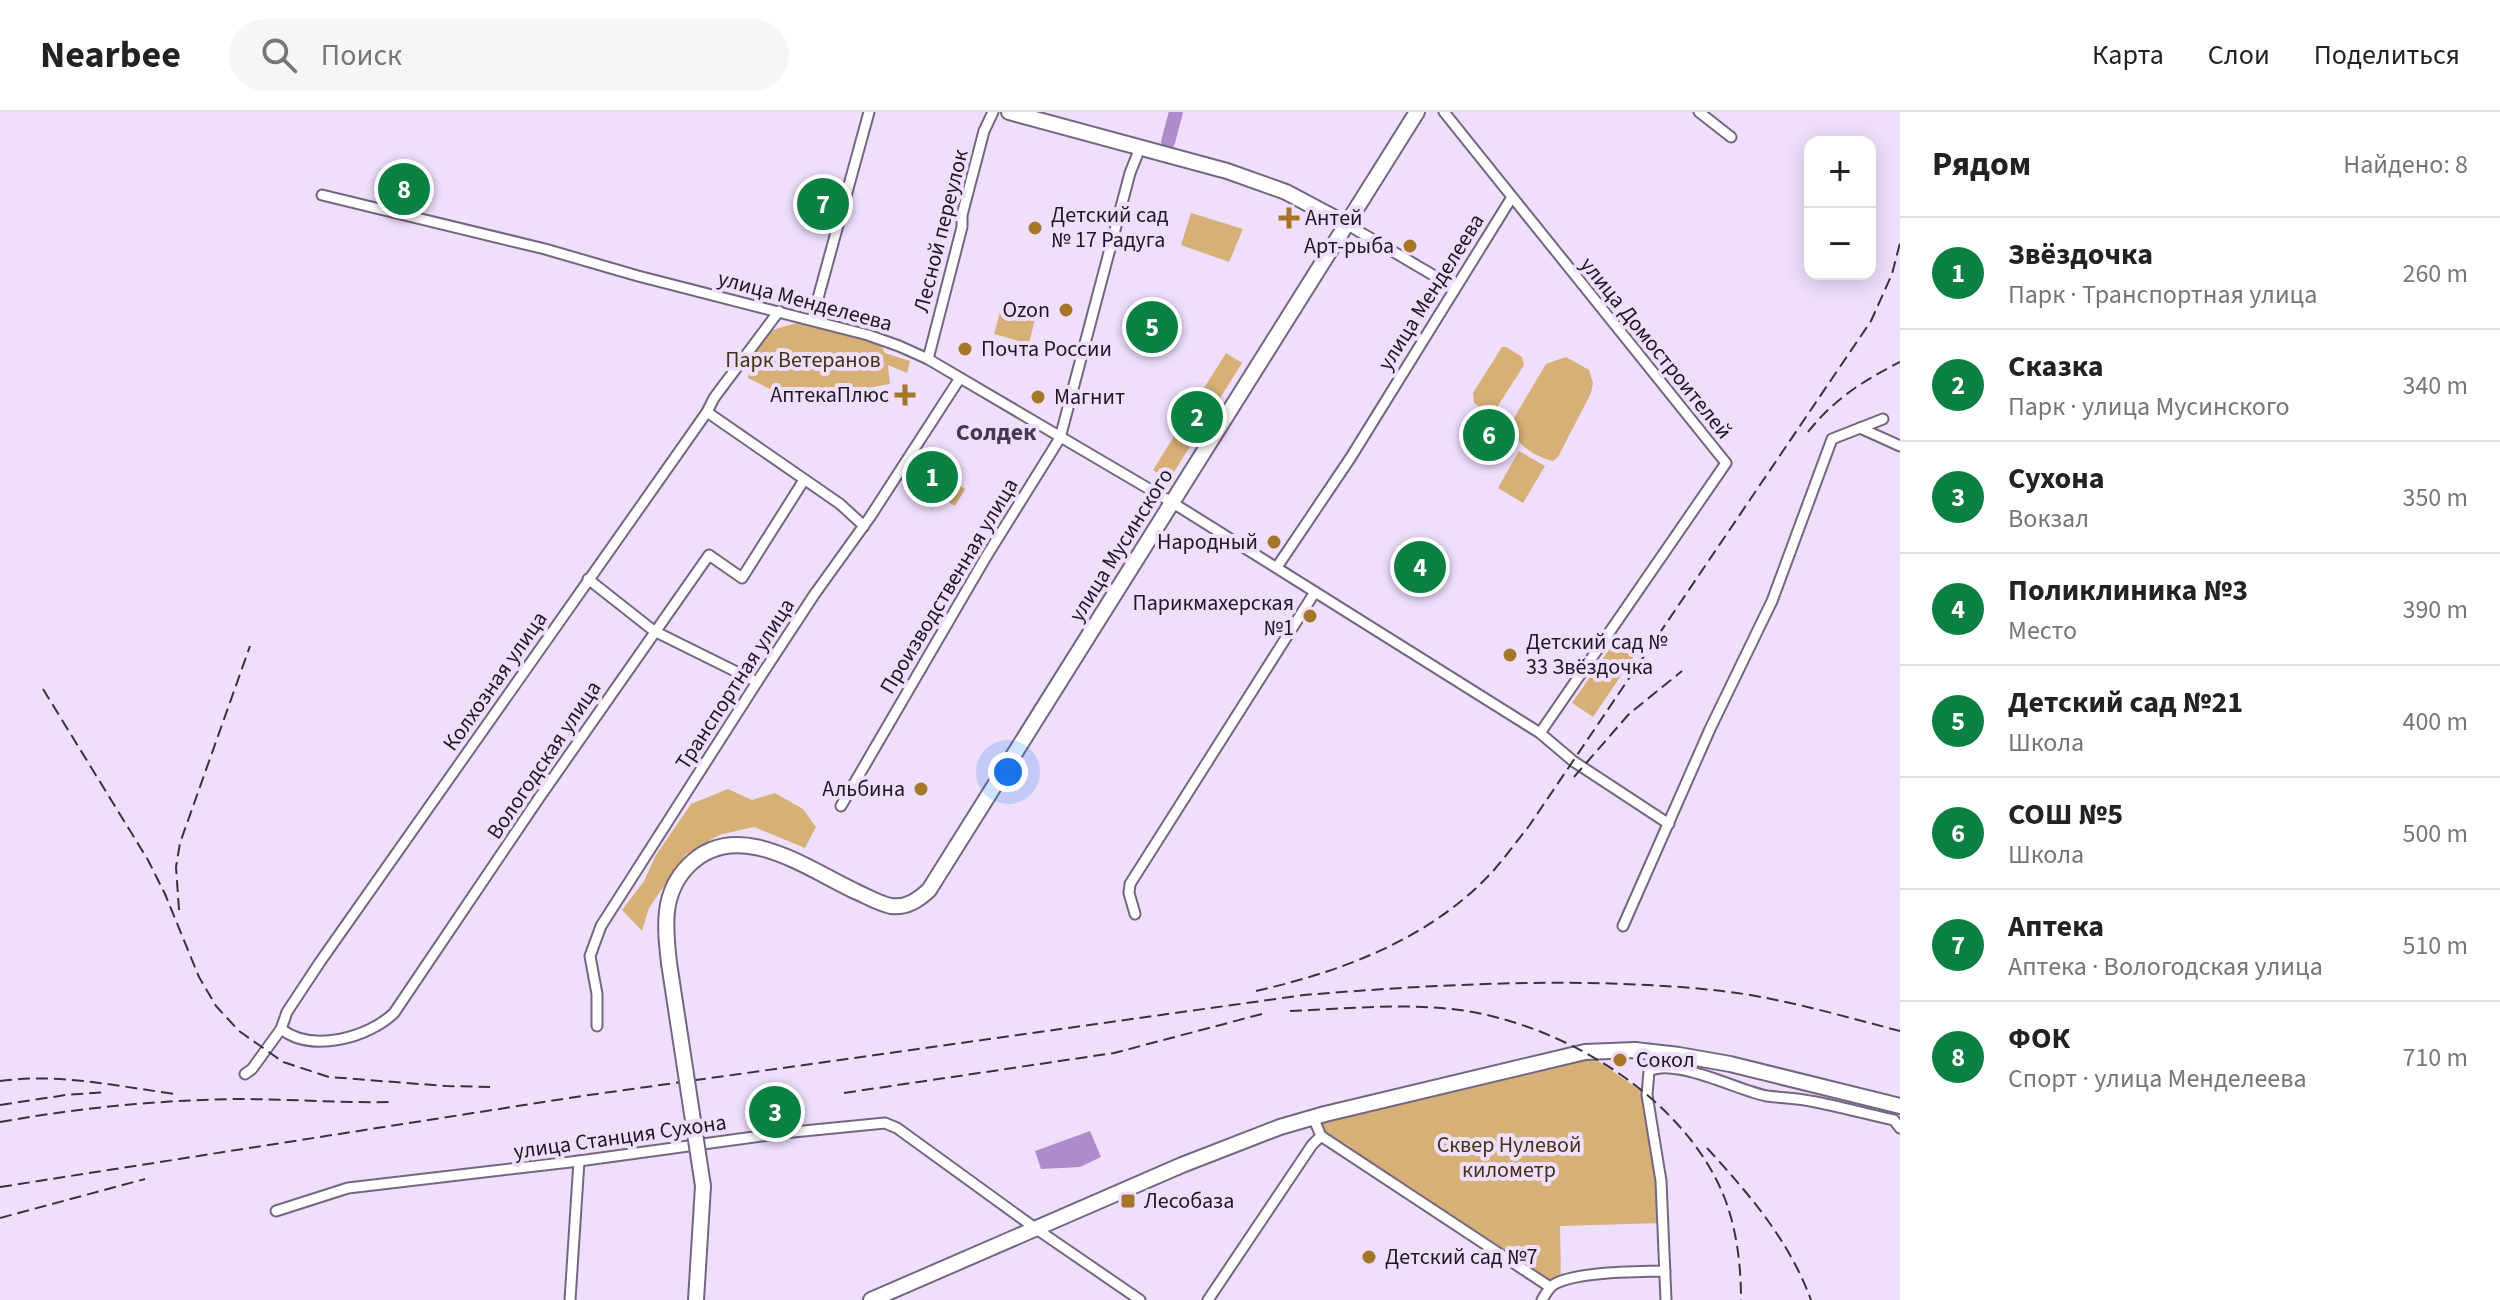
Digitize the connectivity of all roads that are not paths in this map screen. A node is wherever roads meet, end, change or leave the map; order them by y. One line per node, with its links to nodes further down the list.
1 (869, 112): 14 (street)
2 (993, 112): 15 (street, Лесной переулок)
3 (1009, 112): 8 (street)
4 (1417, 112): 11 (street, улица Мусинского)
5 (1444, 112): 10 (street, улица Домостроителей)
6 (1699, 112): 7 (street)
7 (1731, 137)
8 (1140, 148): 11 (street); 20 (street, Производственная улица)
9 (322, 195): 13 (street, улица Менделеева)
10 (1512, 197): 12 (street, улица Менделеева); 30 (street, улица Домостроителей)
11 (1348, 225): 12 (street); 23 (street, улица Мусинского)
12 (1455, 288): 25 (street, улица Менделеева)
13 (779, 311): 14 (street, улица Менделеева); 17 (street, Колхозная улица)
14 (812, 320): 15 (street, улица Менделеева)
15 (928, 359): 16 (street, улица Менделеева)
16 (960, 378): 20 (street, улица Менделеева); 24 (street, Транспортная улица)
17 (707, 412): 22 (street); 26 (street, Колхозная улица)
18 (1883, 419): 19 (street)
19 (1860, 428): 21 (street); 32 (street)
20 (1060, 438): 23 (street, улица Менделеева); 31 (street, Производственная улица)
21 (1900, 446)
22 (804, 480): 24 (street); 28 (street, Вологодская улица)
23 (1173, 503): 25 (street, улица Менделеева); 48 (street, улица Мусинского, bridge)
24 (864, 526): 29 (street, Транспортная улица)
25 (1277, 567): 27 (street, улица Менделеева)
26 (588, 579): 28 (street); 36 (street, Колхозная улица)
27 (1315, 592): 30 (street, улица Менделеева); 33 (street)
28 (654, 631): 29 (street); 36 (street, Вологодская улица)
29 (757, 682): 35 (street, Транспортная улица)
30 (1540, 733): 32 (street, улица Менделеева)
31 (841, 806)
32 (1669, 824): 34 (street)
33 (1135, 914)
34 (1623, 926)
35 (597, 1026)
36 (281, 1029): 37 (street, Колхозная улица)
37 (245, 1074)
38 (1900, 1106): 39 (street)
39 (1313, 1117): 41 (street); 44 (street)
40 (1900, 1128): 45 (street)
41 (1321, 1136): 46 (street); 51 (street)
42 (579, 1161): 43 (street, улица Станция Сухона); 44 (street, улица Станция Сухона); 47 (street)
43 (276, 1211)
44 (1035, 1228): 49 (street); 50 (street, улица Станция Сухона)
45 (1665, 1271): 46 (street); 53 (street)
46 (1550, 1287): 52 (street)
47 (570, 1300)
48 (696, 1300)
49 (871, 1300)
50 (1140, 1300)
51 (1208, 1300)
52 (1542, 1300)
53 (1666, 1300)

